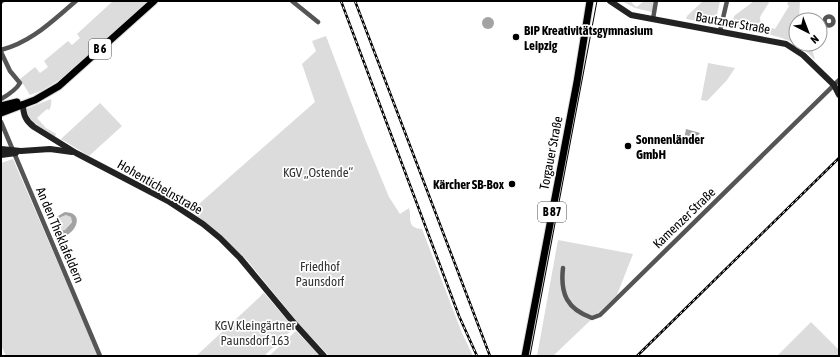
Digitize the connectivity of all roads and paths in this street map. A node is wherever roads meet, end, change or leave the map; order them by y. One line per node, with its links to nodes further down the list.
1 (76, 1): 13 (street)
2 (154, 1): 15 (main road, B 6)
3 (292, 1): 11 (street)
4 (590, 1): 29 (main road, Torgauer Straße / B 87)
5 (610, 1): 9 (main road, Bautzner Straße)
6 (656, 1): 9 (street)
7 (727, 1): 12 (street)
8 (839, 16): 10 (street)
9 (653, 19): 12 (main road, Bautzner Straße)
10 (834, 20)
11 (318, 22)
12 (720, 31): 14 (main road, Bautzner Straße)
13 (1, 51): 17 (street)
14 (838, 84): 16 (main road, Bautzner Straße); 26 (street, Kamenzer Straße)
15 (46, 94): 18 (main road, B 6); 19 (main road, B 6)
16 (839, 95)
17 (1, 98)
18 (23, 104): 20 (main road, B 6); 24 (main road, Hohentichelnstraße)
19 (1, 106)
20 (1, 113)
21 (1, 122): 23 (street, An den Theklafeldern)
22 (1, 149): 23 (main road, Hohentichelnstraße)
23 (13, 152): 24 (main road, Hohentichelnstraße); 25 (main road, Hohentichelnstraße); 27 (street, An den Theklafeldern)
24 (76, 153): 28 (main road, Hohentichelnstraße)
25 (1, 155)
26 (563, 268)
27 (100, 356)
28 (324, 356)
29 (525, 356)

